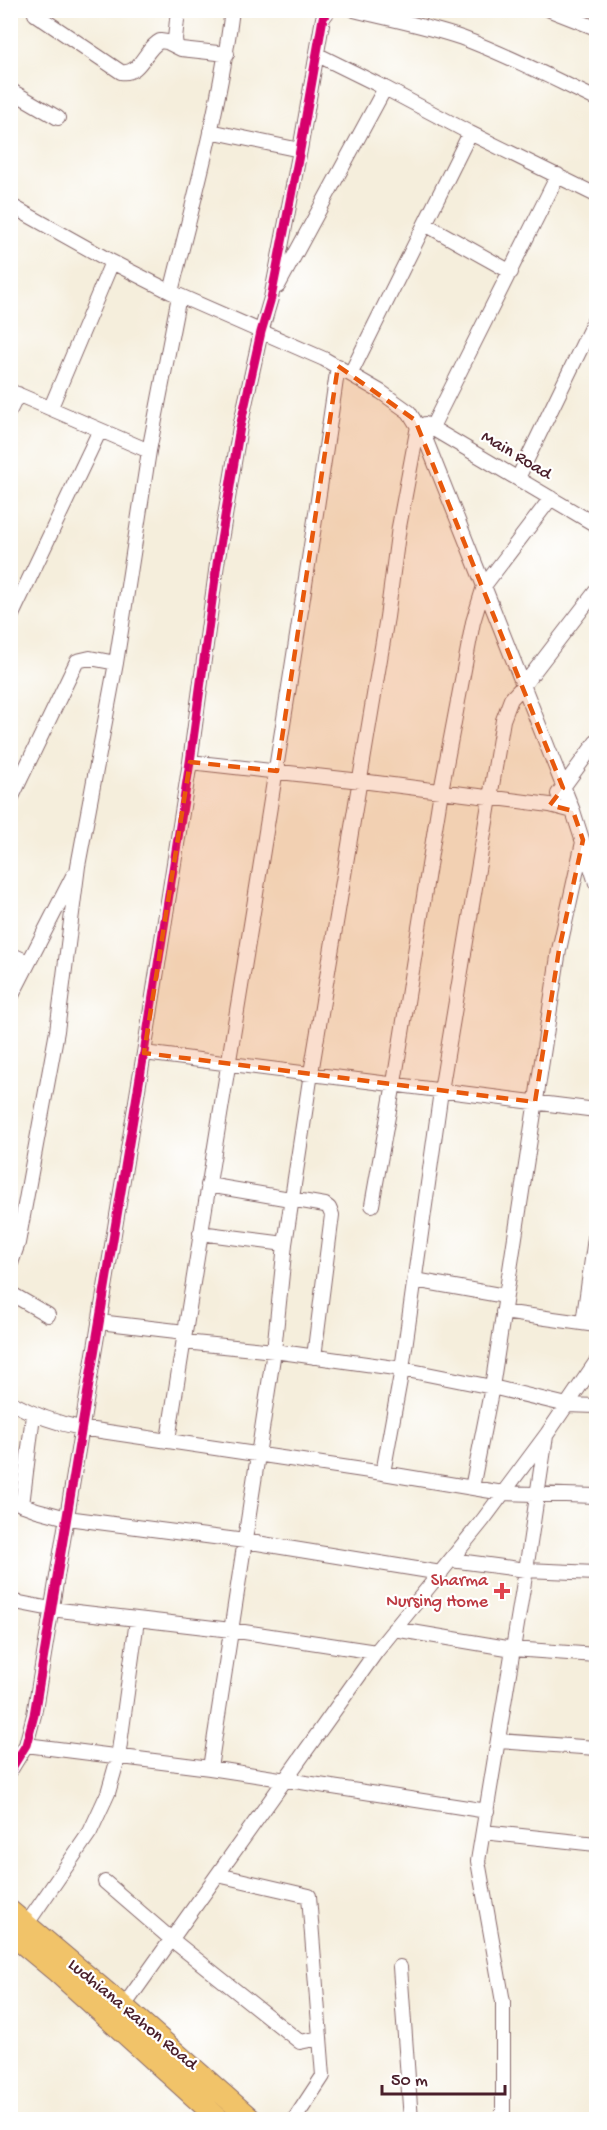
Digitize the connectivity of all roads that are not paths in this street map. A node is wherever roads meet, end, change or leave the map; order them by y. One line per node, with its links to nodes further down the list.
1 (178, 10): 8 (street)
2 (232, 10): 9 (street)
3 (329, 10): 10 (street)
4 (354, 10): 13 (street)
5 (550, 10): 7 (street)
6 (35, 14): 8 (street)
7 (597, 28)
8 (176, 46): 9 (street)
9 (227, 54): 15 (street)
10 (318, 55): 11 (street); 17 (street)
11 (385, 88): 16 (street); 25 (street)
12 (10, 90): 14 (street)
13 (597, 99)
14 (58, 118)
15 (210, 131): 17 (street); 24 (street)
16 (470, 134): 18 (street); 21 (street)
17 (300, 150): 25 (street)
18 (558, 175): 19 (street); 23 (street)
19 (597, 195)
20 (10, 205): 22 (street, Main Road)
21 (425, 224): 23 (street); 29 (street)
22 (112, 262): 24 (street, Main Road); 31 (street)
23 (511, 272): 33 (street)
24 (175, 294): 27 (street, Main Road); 35 (street)
25 (271, 298): 27 (street)
26 (597, 316): 36 (street)
27 (261, 332): 28 (street, Main Road); 45 (street)
28 (338, 366): 29 (street, Main Road); 46 (street)
29 (351, 374): 33 (street, Main Road)
30 (14, 392): 31 (street); 32 (street)
31 (51, 407): 34 (street)
32 (10, 410)
33 (422, 424): 36 (street, Main Road); 39 (street); 47 (street)
34 (100, 430): 35 (street); 41 (street)
35 (149, 451): 42 (street)
36 (518, 478): 37 (street, Main Road)
37 (551, 498): 38 (street, Main Road); 39 (street)
38 (597, 525)
39 (484, 586): 43 (street); 49 (street)
40 (597, 591): 43 (street)
41 (10, 619)
42 (116, 663): 51 (street); 55 (street)
43 (523, 686): 48 (street); 50 (street)
44 (597, 742): 48 (street)
45 (190, 762): 46 (street); 60 (street)
46 (277, 771): 47 (street); 61 (street)
47 (360, 781): 49 (street); 62 (street)
48 (563, 788): 52 (street); 53 (street)
49 (441, 792): 50 (street); 63 (street)
50 (490, 799): 52 (street); 64 (street)
51 (10, 801)
52 (550, 805): 53 (street)
53 (573, 811): 54 (street)
54 (583, 840): 56 (street); 65 (street)
55 (78, 866): 58 (street); 73 (street)
56 (597, 883)
57 (10, 954): 58 (street)
58 (28, 962): 59 (street)
59 (10, 999)
60 (144, 1053): 61 (street); 79 (street)
61 (230, 1063): 62 (street); 67 (street)
62 (311, 1073): 63 (street); 68 (street)
63 (394, 1083): 64 (street); 69 (street)
64 (441, 1091): 65 (street); 74 (street)
65 (535, 1102): 66 (street); 76 (street)
66 (597, 1110)
67 (208, 1185): 68 (street); 71 (street)
68 (291, 1199): 72 (street); 83 (street)
69 (372, 1205)
70 (597, 1231): 80 (street)
71 (200, 1233): 72 (street); 81 (street)
72 (285, 1244): 82 (street)
73 (10, 1266)
74 (415, 1280): 76 (street); 85 (street)
75 (10, 1293): 78 (street)
76 (505, 1296): 77 (street)
77 (503, 1312): 80 (street); 86 (street)
78 (48, 1315)
79 (99, 1322): 81 (street); 91 (street)
80 (590, 1324)
81 (185, 1337): 82 (street); 93 (street)
82 (273, 1351): 83 (street); 94 (street)
83 (314, 1357): 85 (street)
84 (597, 1362): 88 (street)
85 (402, 1369): 86 (street); 95 (street)
86 (492, 1387): 88 (street); 96 (street)
87 (10, 1402): 90 (street)
88 (567, 1405): 89 (street); 92 (street)
89 (597, 1406)
90 (33, 1415): 91 (street); 100 (street)
91 (81, 1428): 93 (street); 101 (street)
92 (547, 1434): 97 (street); 98 (street)
93 (168, 1440): 94 (street)
94 (258, 1455): 95 (street); 102 (street)
95 (383, 1473): 96 (street)
96 (472, 1488): 97 (street)
97 (503, 1493): 98 (street); 103 (street)
98 (538, 1495): 99 (street); 104 (street)
99 (597, 1496)
100 (16, 1502): 101 (street)
101 (67, 1518): 102 (street); 108 (street)
102 (244, 1540): 105 (street); 111 (street)
103 (451, 1560): 104 (street); 105 (street)
104 (526, 1570): 106 (street); 112 (street)
105 (441, 1573): 110 (street)
106 (597, 1573)
107 (10, 1601): 108 (street)
108 (51, 1609): 109 (street); 116 (street)
109 (137, 1620): 111 (street); 118 (street)
110 (394, 1629): 112 (street); 113 (street)
111 (231, 1630): 113 (street); 120 (street)
112 (513, 1649): 114 (street); 115 (street)
113 (376, 1652): 121 (street)
114 (597, 1655)
115 (499, 1741): 117 (street); 122 (street)
116 (26, 1745): 118 (street); 119 (street)
117 (597, 1748)
118 (118, 1758): 120 (street); 127 (street)
119 (12, 1767)
120 (210, 1768): 121 (street)
121 (284, 1779): 122 (street); 125 (street)
122 (487, 1811): 123 (street)
123 (483, 1832): 124 (street); 136 (street)
124 (597, 1844)
125 (218, 1875): 128 (street); 131 (street)
126 (105, 1882): 128 (street)
127 (16, 1923): 130 (main road, Ludhiana Rahon Road)
128 (171, 1939): 130 (street); 131 (street)
129 (400, 1967): 135 (street)
130 (117, 2015): 132 (main road, Ludhiana Rahon Road); 133 (main road, Ludhiana Rahon Road)
131 (320, 2038): 134 (street)
132 (220, 2119)
133 (252, 2120)
134 (294, 2120)
135 (411, 2120)
136 (503, 2120)

